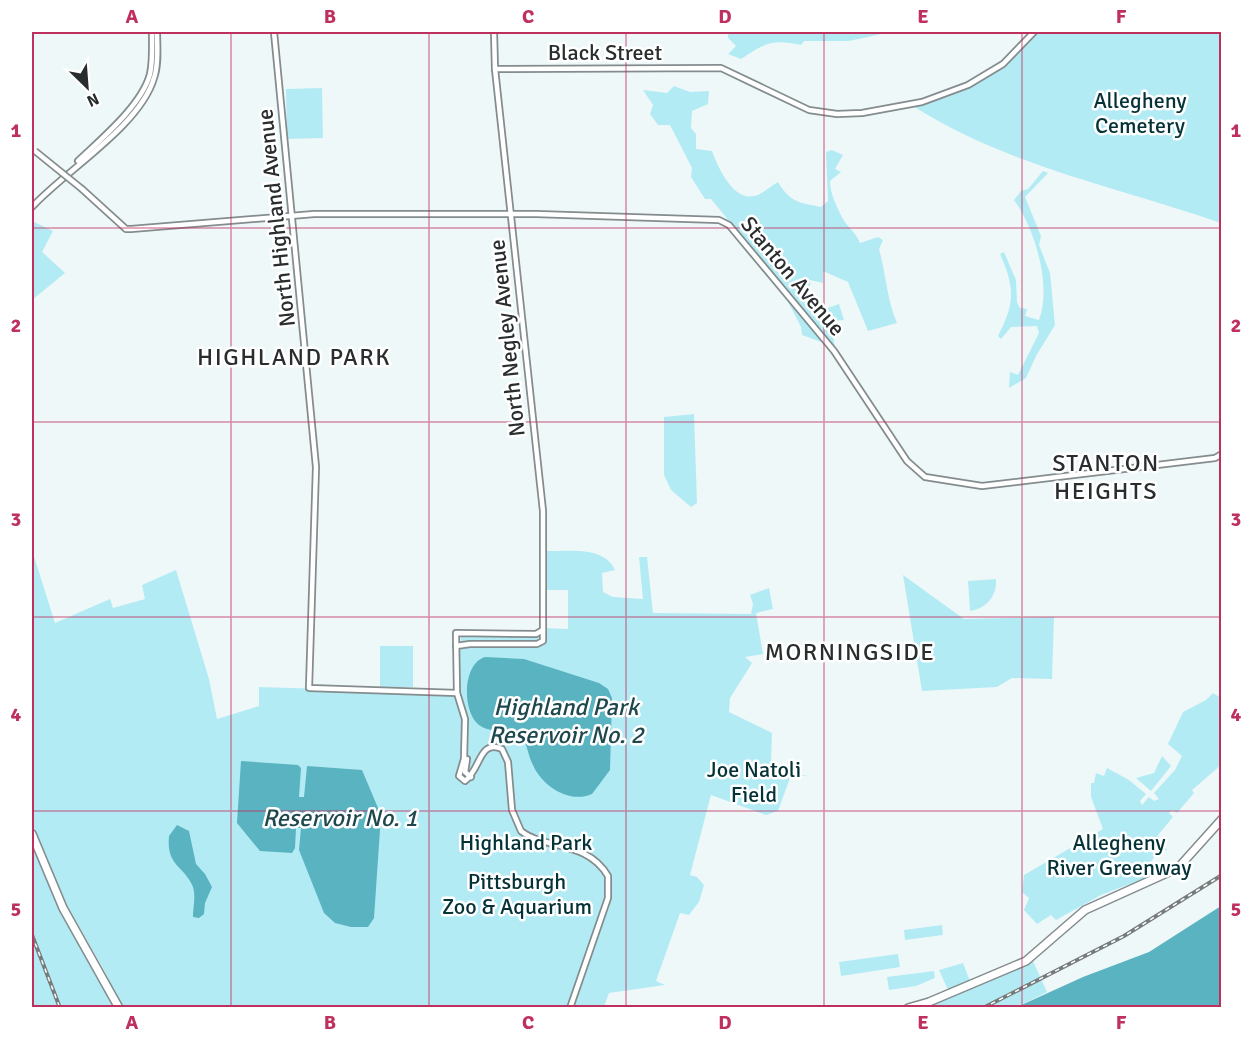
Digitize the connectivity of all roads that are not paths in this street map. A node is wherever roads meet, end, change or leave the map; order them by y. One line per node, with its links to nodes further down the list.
1 (152, 32): 8 (main road)
2 (157, 32): 8 (main road)
3 (274, 32): 9 (main road, North Highland Avenue)
4 (494, 32): 6 (main road, North Negley Avenue)
5 (1034, 32): 6 (main road, Black Street)
6 (495, 69): 10 (main road, North Negley Avenue)
7 (33, 149): 9 (main road, Stanton Avenue, bridge)
8 (32, 205)
9 (291, 214): 10 (main road, Stanton Avenue); 14 (main road, North Highland Avenue)
10 (510, 214): 11 (main road, Stanton Avenue); 12 (main road, North Negley Avenue)
11 (1221, 454)
12 (543, 630): 13 (main road, North Negley Avenue); 13 (main road)
13 (456, 646): 14 (main road)
14 (457, 693): 15 (main road)
15 (465, 738): 16 (main road); 16 (main road)
16 (471, 777): 20 (main road)
17 (1221, 819): 21 (highway)
18 (32, 834): 19 (highway)
19 (119, 1008)
20 (570, 1008)
21 (908, 1008)

